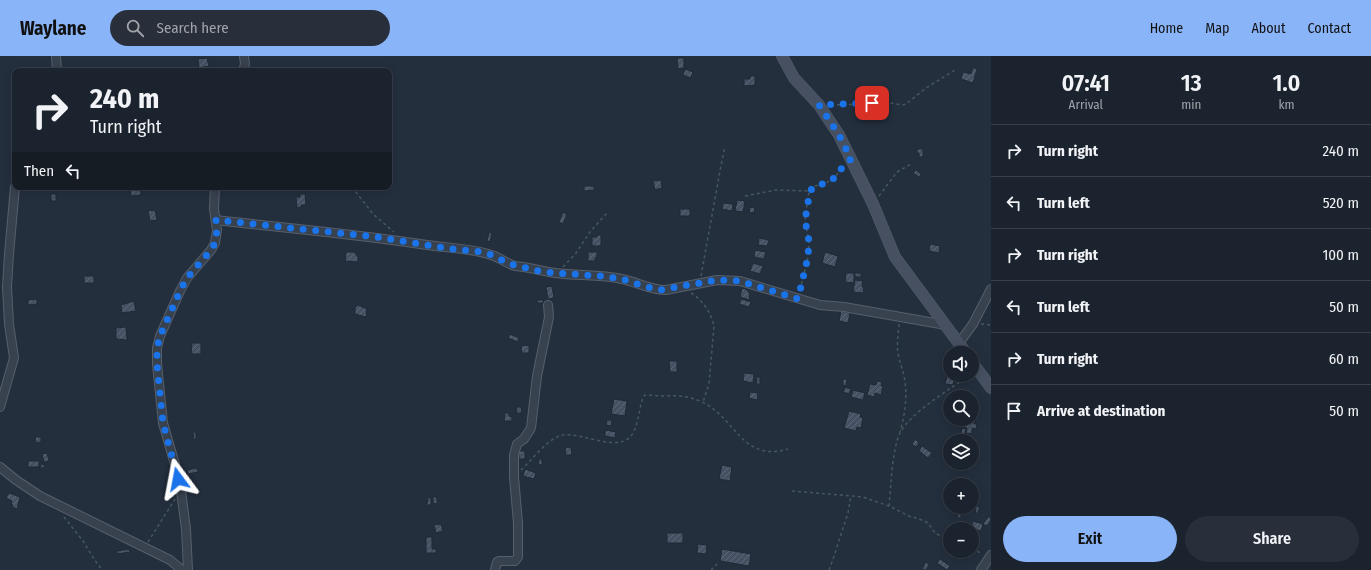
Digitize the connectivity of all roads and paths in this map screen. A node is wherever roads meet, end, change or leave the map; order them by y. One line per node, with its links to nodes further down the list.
1 (56, 56): 4 (street)
2 (244, 56): 5 (street)
3 (782, 56): 7 (main road)
4 (57, 68)
5 (244, 68)
6 (955, 70): 7 (path)
7 (819, 105): 9 (main road)
8 (725, 147): 21 (path)
9 (851, 159): 14 (path); 16 (main road)
10 (911, 164): 16 (path)
11 (15, 190): 34 (street)
12 (215, 190): 18 (street)
13 (354, 190): 19 (path)
14 (810, 191): 15 (path); 24 (path)
15 (745, 196)
16 (873, 204): 27 (main road)
17 (607, 213): 20 (path)
18 (216, 220): 19 (street); 39 (street)
19 (405, 241): 20 (street)
20 (555, 273): 22 (street)
21 (699, 282): 22 (street); 24 (street)
22 (676, 287): 33 (path)
23 (991, 289): 28 (street)
24 (798, 299): 26 (street)
25 (548, 305): 38 (street)
26 (900, 318): 27 (street); 35 (path)
27 (946, 325): 28 (main road)
28 (959, 343): 29 (main road)
29 (961, 346)
30 (979, 372): 32 (main road)
31 (960, 382): 35 (path)
32 (991, 388)
33 (703, 402): 36 (path); 38 (path)
34 (0, 407)
35 (900, 433): 42 (path)
36 (788, 449)
37 (0, 467): 45 (street)
38 (514, 477): 52 (street)
39 (181, 491): 45 (path); 51 (street)
40 (792, 491): 41 (path)
41 (851, 496): 42 (path); 54 (path)
42 (889, 506): 44 (path)
43 (64, 516): 49 (path)
44 (943, 536)
45 (144, 546): 50 (street)
46 (979, 552): 47 (path)
47 (990, 557): 55 (street)
48 (718, 564): 53 (path)
49 (102, 570)
50 (182, 570)
51 (188, 570)
52 (495, 570)
53 (711, 570)
54 (829, 570)
55 (981, 570)

